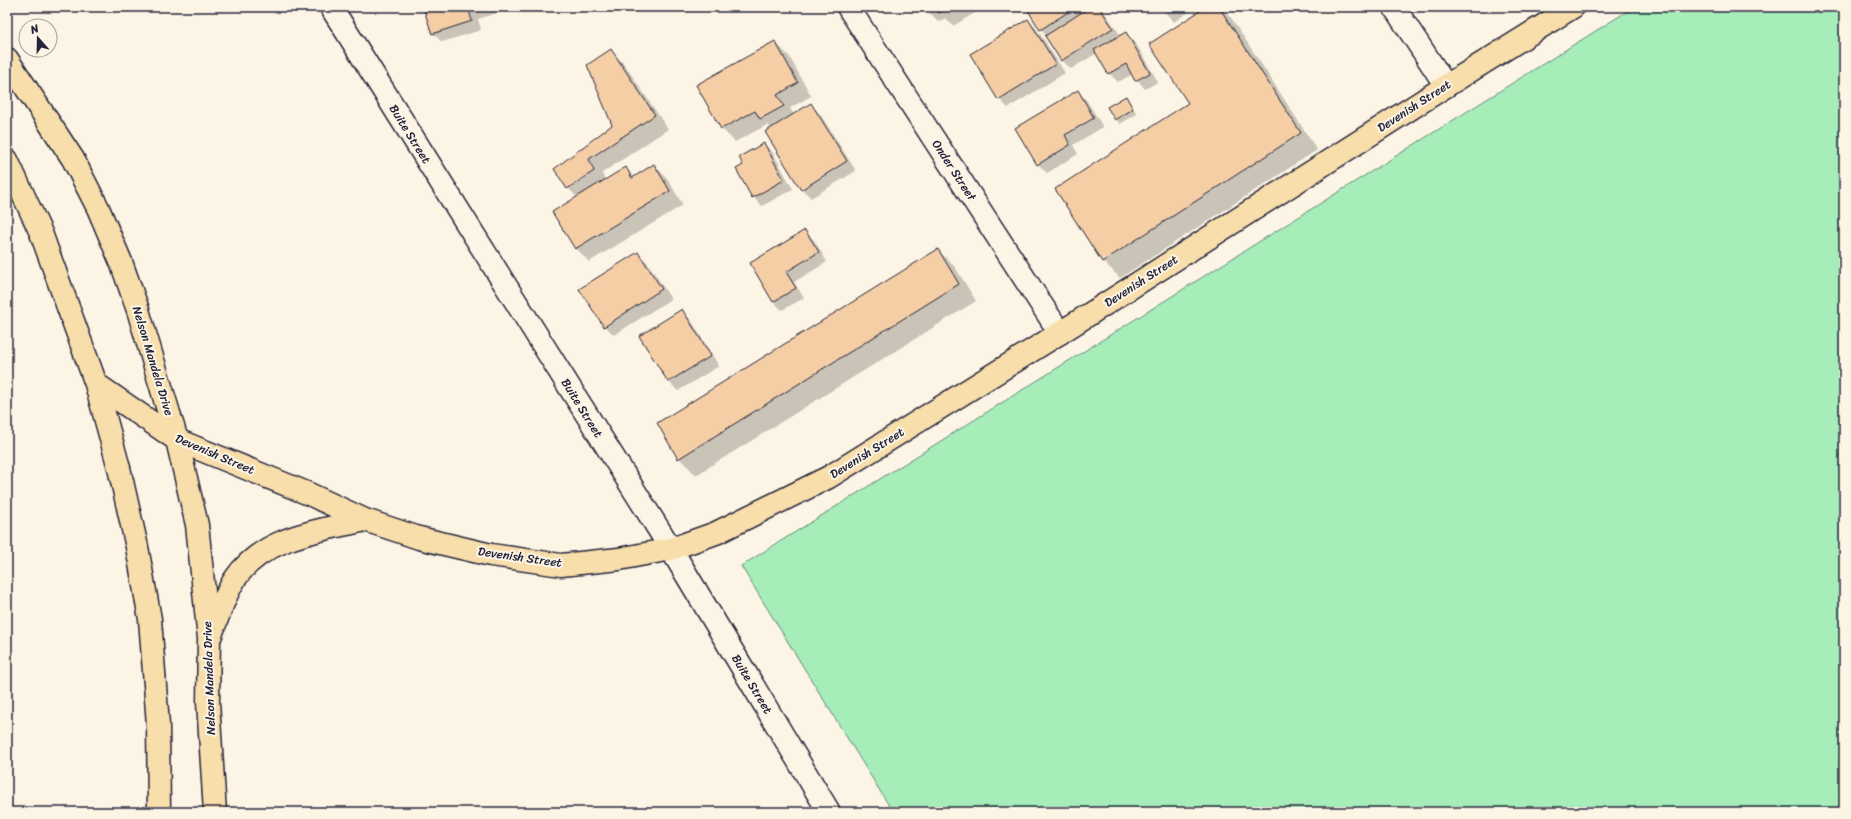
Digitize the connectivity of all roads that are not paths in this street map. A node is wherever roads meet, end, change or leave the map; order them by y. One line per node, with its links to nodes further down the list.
1 (331, 7): 12 (street, Buite Street)
2 (848, 7): 8 (street, Onder Street)
3 (1394, 7): 6 (street)
4 (1573, 7): 6 (main road, Devenish Street)
5 (7, 59): 10 (main road, Nelson Mandela Drive)
6 (1446, 86): 8 (main road, Devenish Street)
7 (7, 160): 9 (main road)
8 (1060, 333): 12 (main road, Devenish Street)
9 (96, 384): 10 (main road, Devenish Street); 15 (main road)
10 (177, 440): 11 (main road, Devenish Street); 13 (main road, Nelson Mandela Drive)
11 (365, 520): 12 (main road, Devenish Street); 13 (main road)
12 (671, 549): 16 (street, Buite Street)
13 (209, 639): 14 (main road, Nelson Mandela Drive)
14 (215, 810)
15 (159, 812)
16 (829, 812)

